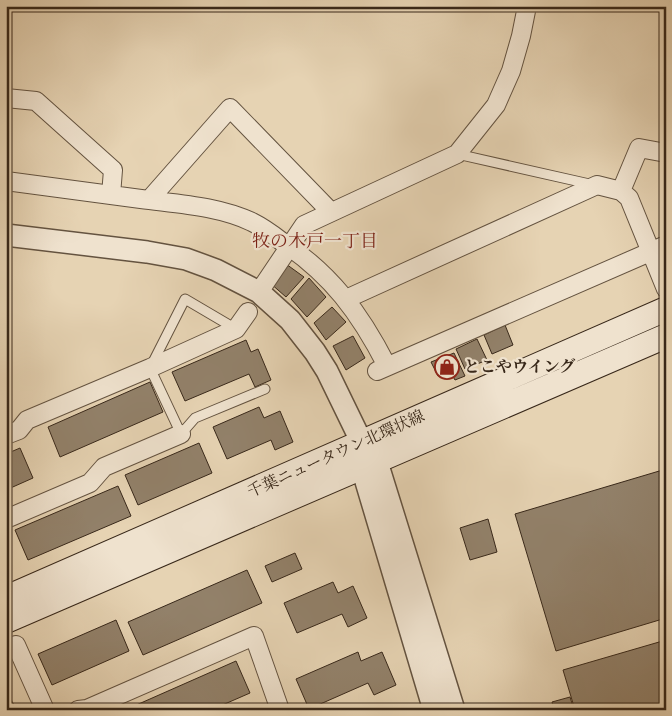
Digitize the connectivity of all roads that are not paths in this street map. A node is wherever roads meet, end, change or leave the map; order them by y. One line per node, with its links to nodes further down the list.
1 (527, 6): 4 (street)
2 (6, 98): 8 (street)
3 (666, 153): 7 (street)
4 (457, 154): 6 (lane); 10 (street)
5 (6, 182): 8 (street)
6 (597, 185): 7 (street); 16 (street)
7 (621, 191): 13 (street)
8 (111, 195): 9 (street)
9 (149, 200): 10 (street); 12 (street)
10 (331, 212): 12 (street)
11 (6, 235): 15 (street)
12 (290, 247): 15 (street); 16 (street)
13 (658, 248): 14 (street); 16 (street)
14 (666, 289)
15 (259, 292): 25 (street)
16 (346, 299)
17 (666, 309): 25 (main road, 千葉ニュータウン北環状線)
18 (248, 312): 19 (street)
19 (236, 329): 21 (street); 21 (lane)
20 (666, 336): 26 (main road, 千葉ニュータウン北環状線)
21 (150, 368): 23 (lane); 24 (street)
22 (264, 389): 23 (lane)
23 (181, 434): 27 (street)
24 (6, 435)
25 (362, 443): 26 (street); 28 (main road, 千葉ニュータウン北環状線)
26 (369, 465): 29 (main road, 千葉ニュータウン北環状線); 34 (street); 35 (street)
27 (6, 519)
28 (6, 598)
29 (6, 622)
30 (16, 645): 32 (street)
31 (276, 708): 33 (street)
32 (45, 710)
33 (84, 710)
34 (434, 710)
35 (454, 710)

